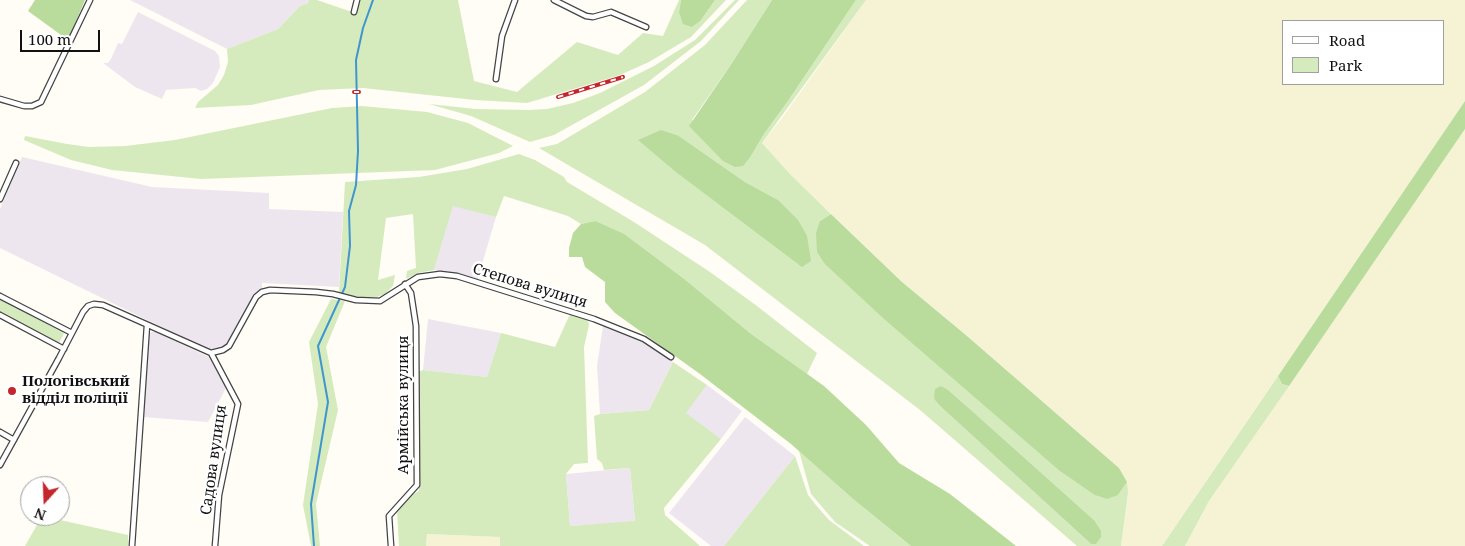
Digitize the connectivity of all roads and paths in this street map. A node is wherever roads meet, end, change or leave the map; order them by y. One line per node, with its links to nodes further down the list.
1 (90, 0): 8 (street)
2 (358, 0): 5 (street)
3 (516, 0): 7 (street)
4 (554, 0): 6 (street)
5 (354, 12)
6 (646, 27)
7 (496, 79)
8 (0, 99)
9 (16, 163): 10 (street)
10 (0, 199)
11 (405, 284): 17 (street, Степова вулиця); 18 (street, Степова вулиця); 24 (street, Армійська вулиця)
12 (0, 296): 15 (street)
13 (0, 315): 16 (street)
14 (146, 325): 15 (street); 17 (street); 22 (street)
15 (72, 333): 16 (street)
16 (64, 349): 20 (street)
17 (210, 354): 23 (street, Садова вулиця)
18 (671, 357)
19 (0, 432): 20 (street)
20 (14, 440): 21 (street)
21 (0, 465)
22 (132, 546)
23 (215, 546)
24 (391, 546)

